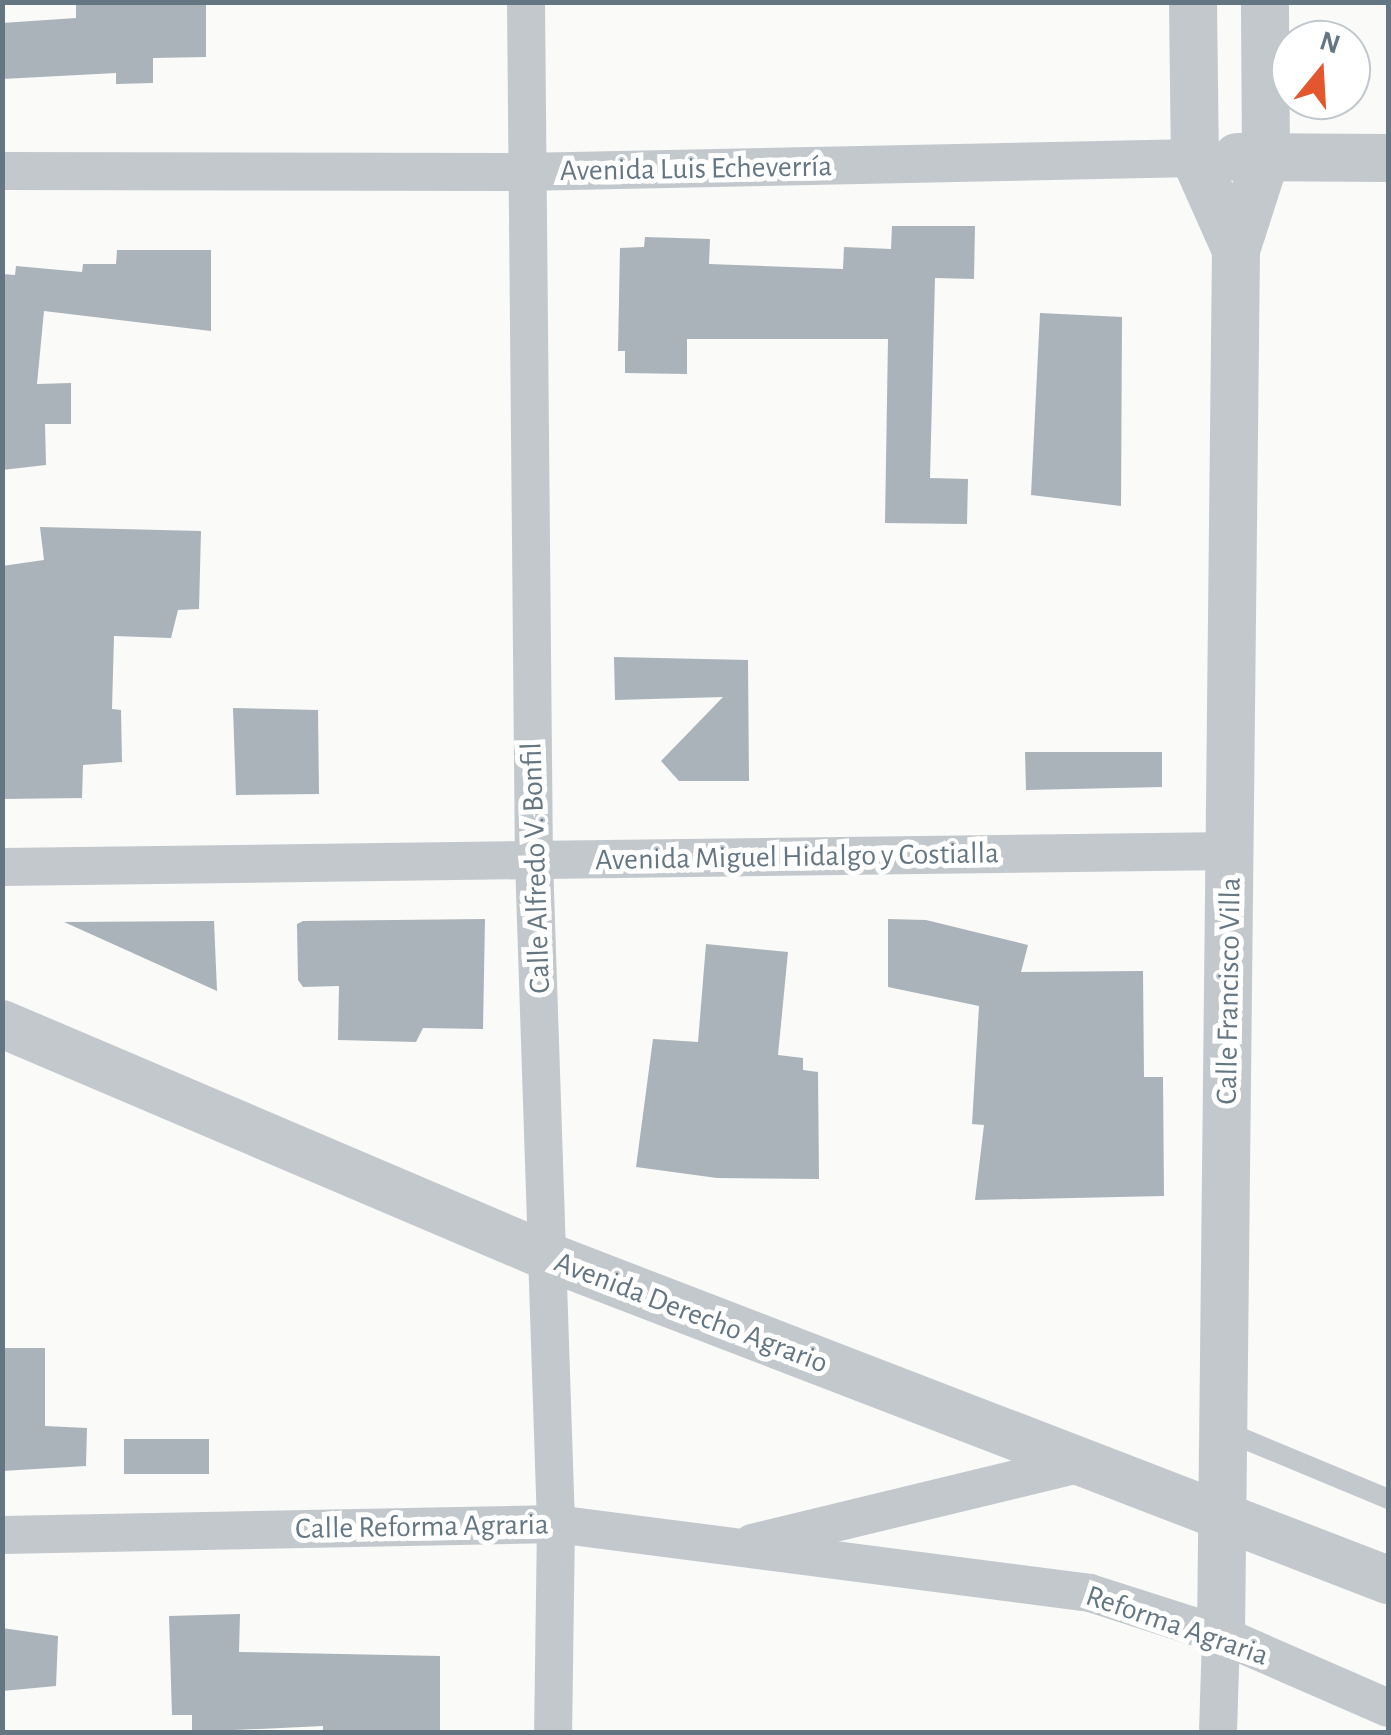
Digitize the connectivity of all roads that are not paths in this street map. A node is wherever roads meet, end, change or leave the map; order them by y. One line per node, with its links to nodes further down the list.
1 (526, 2): 8 (street, Calle Alfredo V. Bonfil)
2 (1193, 2): 5 (street, Calle Francisco Villa)
3 (1265, 2): 4 (street, Calle Francisco Villa)
4 (1266, 157): 5 (street, Avenida Luis Echeverría); 6 (street, Avenida Luis Echeverría); 9 (street, Calle Francisco Villa)
5 (1195, 158): 8 (street, Avenida Luis Echeverría); 9 (street, Calle Francisco Villa)
6 (1388, 158)
7 (2, 171): 8 (street, Avenida Luis Echeverría)
8 (524, 172): 11 (street, Calle Alfredo V. Bonfil)
9 (1236, 250): 10 (street, Calle Francisco Villa)
10 (1231, 851): 11 (street, Avenida Miguel Hidalgo y Costialla); 15 (street, Calle Francisco Villa)
11 (534, 861): 12 (street, Avenida Miguel Hidalgo y Costialla); 14 (street, Calle Alfredo V. Bonfil)
12 (2, 867)
13 (2, 1024): 14 (street, Avenida Derecho Agrario)
14 (549, 1258): 16 (street, Avenida Derecho Agrario); 19 (street, Calle Alfredo V. Bonfil)
15 (1223, 1430): 17 (lane); 18 (street, Calle Francisco Villa)
16 (1080, 1464): 18 (street, Avenida Derecho Agrario); 21 (street)
17 (1388, 1499)
18 (1224, 1513): 23 (street, Avenida Derecho Agrario); 24 (street, Calle Francisco Villa)
19 (556, 1524): 20 (street, Calle Reforma Agraria); 21 (street, Calle Reforma Agraria); 26 (street, Calle Alfredo V. Bonfil)
20 (2, 1535)
21 (735, 1548): 22 (street, Calle Reforma Agraria)
22 (838, 1563): 24 (street, Reforma Agraria)
23 (1388, 1580)
24 (1220, 1635): 25 (street, Reforma Agraria); 27 (street, Calle Francisco Villa)
25 (1388, 1708)
26 (553, 1732)
27 (1218, 1732)

